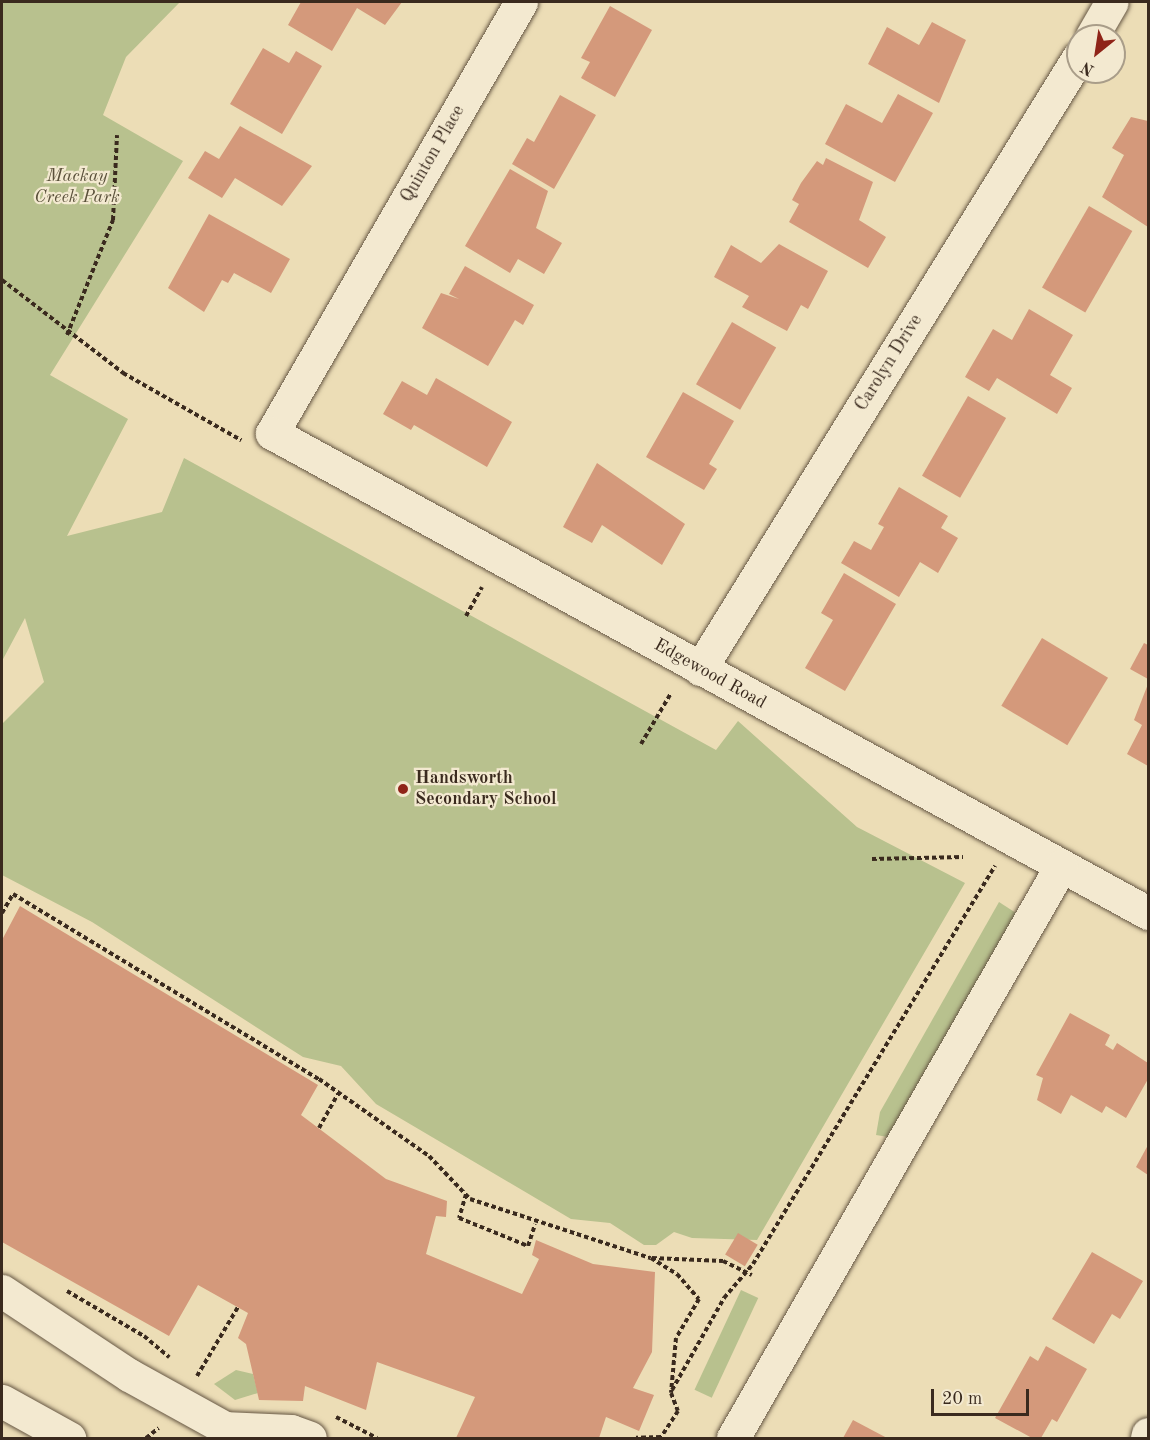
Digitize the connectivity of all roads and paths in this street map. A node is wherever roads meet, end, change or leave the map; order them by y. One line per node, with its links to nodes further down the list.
1 (521, 2): 6 (street, Quinton Place)
2 (1066, 77): 9 (street, Carolyn Drive)
3 (117, 135): 5 (path)
4 (2, 280): 5 (path)
5 (66, 335): 6 (path)
6 (272, 433): 9 (street, Edgewood Road)
7 (482, 587): 8 (path)
8 (466, 616)
9 (700, 669): 12 (street, Edgewood Road)
10 (671, 693): 11 (path)
11 (641, 744)
12 (1010, 838): 15 (street, Edgewood Road); 23 (path)
13 (963, 857): 14 (path)
14 (872, 859)
15 (1061, 866): 17 (street, Edgewood Road); 40 (street)
16 (2, 913): 18 (path)
17 (1149, 914)
18 (338, 1094): 19 (path); 20 (path)
19 (319, 1128)
20 (466, 1194): 21 (path); 21 (path)
21 (535, 1224): 22 (path)
22 (651, 1258): 23 (path); 32 (path)
23 (746, 1272): 24 (path); 32 (path)
24 (752, 1275)
25 (63, 1289): 28 (path)
26 (2, 1291): 35 (street)
27 (238, 1307): 30 (path)
28 (173, 1360)
29 (189, 1372): 30 (path)
30 (196, 1378): 31 (path)
31 (205, 1384)
32 (671, 1393): 39 (path)
33 (14, 1418): 37 (street)
34 (317, 1425): 35 (street); 38 (path)
35 (233, 1433)
36 (1149, 1434): 41 (street)
37 (69, 1438)
38 (377, 1438)
39 (636, 1438)
40 (733, 1438)
41 (1147, 1438)

